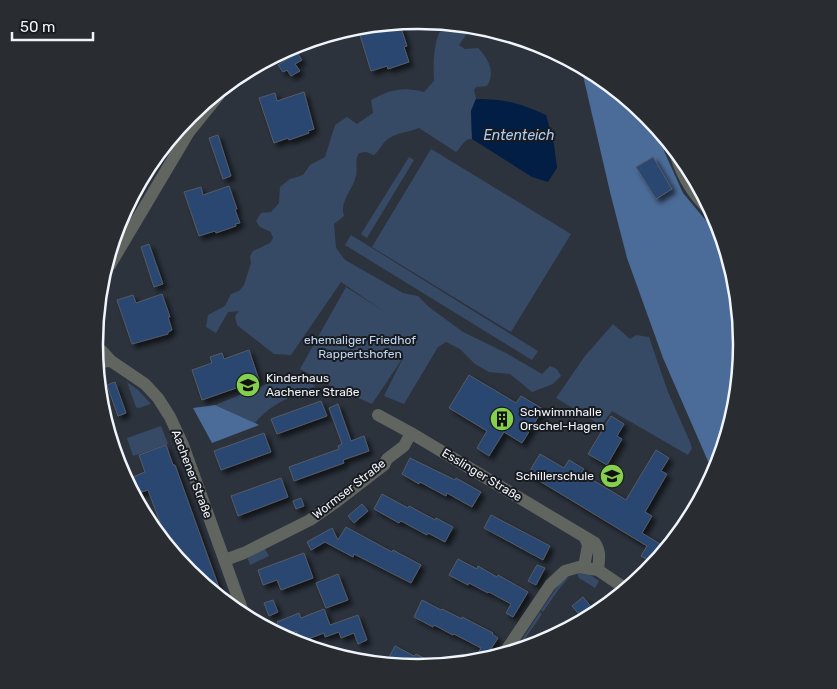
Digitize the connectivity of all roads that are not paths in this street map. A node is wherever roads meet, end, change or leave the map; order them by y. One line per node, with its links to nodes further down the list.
1 (207, 110): 4 (street)
2 (681, 169): 3 (street)
3 (698, 198)
4 (117, 253)
5 (103, 352): 6 (street, Aachener Straße)
6 (111, 361): 7 (street); 11 (street, Aachener Straße)
7 (103, 362)
8 (378, 415): 9 (street, Esslinger Straße)
9 (412, 433): 10 (street, Esslinger Straße); 11 (street, Wormser Straße)
10 (586, 538): 12 (street); 13 (street, Esslinger Straße)
11 (225, 560): 15 (street, Aachener Straße)
12 (584, 567): 13 (street); 16 (street)
13 (598, 570): 14 (street)
14 (622, 586)
15 (241, 605)
16 (510, 646)

